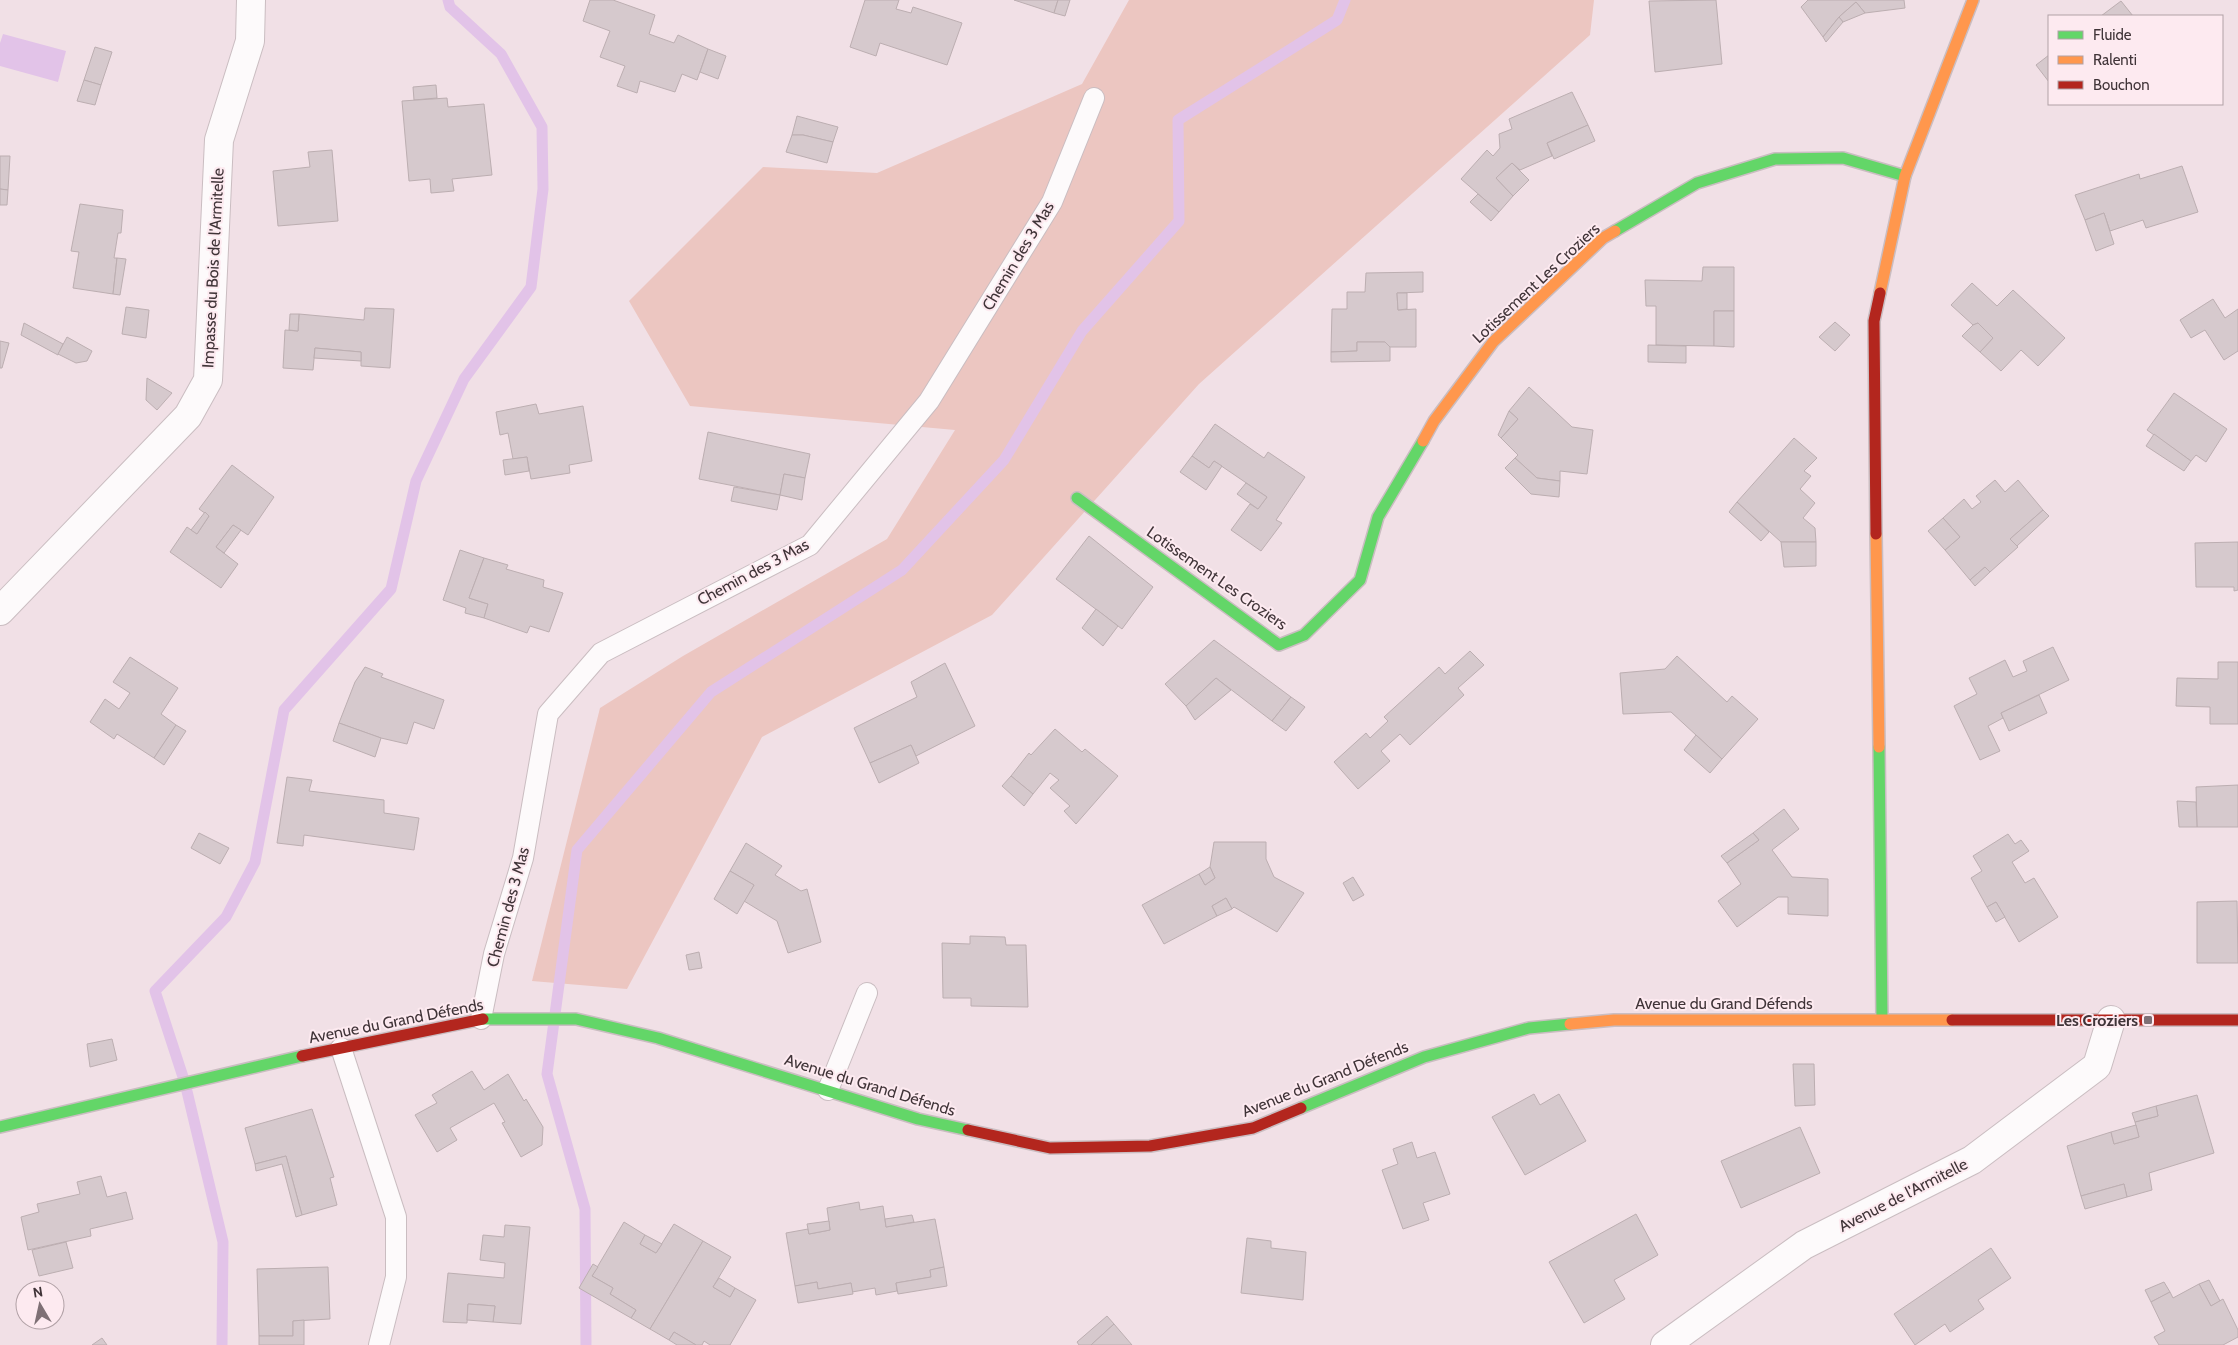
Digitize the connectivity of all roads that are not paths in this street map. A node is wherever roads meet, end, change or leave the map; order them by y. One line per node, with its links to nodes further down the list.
1 (250, 0): 6 (street, Impasse du Bois de l'Armitelle)
2 (1973, 0): 4 (street)
3 (1094, 98): 8 (lane, Chemin des 3 Mas)
4 (1905, 176): 5 (street, Lotissement Les Croziers); 9 (street)
5 (1077, 498)
6 (0, 611)
7 (867, 993): 13 (lane)
8 (480, 1019): 12 (street, Avenue du Grand Défends); 13 (street, Avenue du Grand Défends)
9 (1882, 1019): 10 (street, Avenue du Grand Défends); 13 (street, Avenue du Grand Défends)
10 (2111, 1020): 11 (street, Avenue du Grand Défends); 16 (street, Avenue de l'Armitelle)
11 (2238, 1020)
12 (341, 1048): 14 (street, Avenue du Grand Défends); 15 (lane)
13 (828, 1090)
14 (0, 1127)
15 (379, 1345)
16 (1665, 1345)

